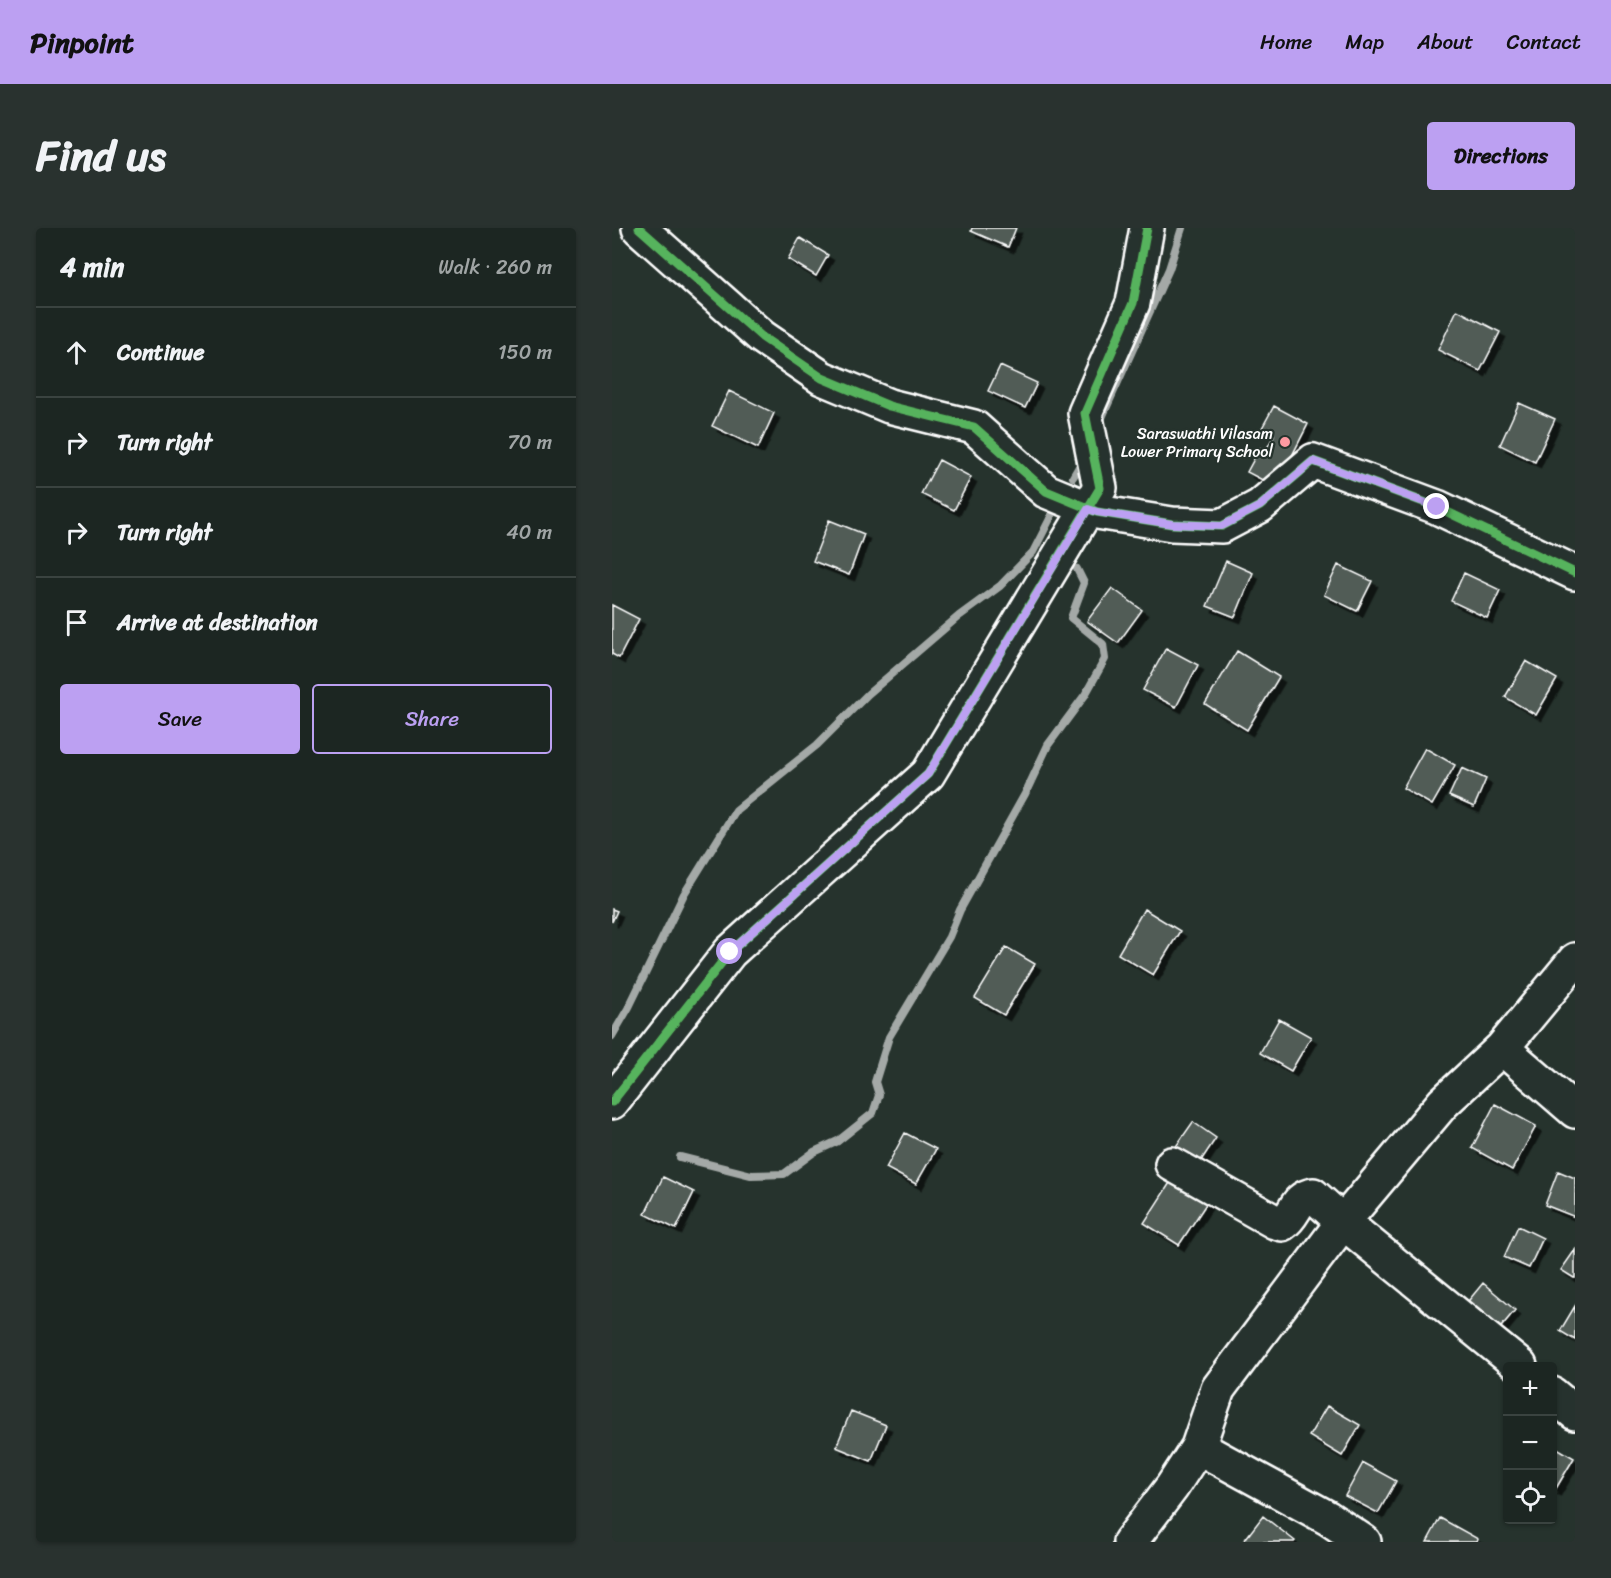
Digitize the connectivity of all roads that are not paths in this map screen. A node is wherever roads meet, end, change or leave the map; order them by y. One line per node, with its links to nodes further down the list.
1 (639, 228): 3 (street)
2 (1147, 228): 3 (street)
3 (1088, 509): 4 (street); 7 (street)
4 (1575, 573)
5 (1575, 960): 6 (street)
6 (1502, 1048): 8 (street); 10 (street)
7 (612, 1102)
8 (1575, 1111)
9 (1172, 1164): 10 (street)
10 (1343, 1222): 11 (street); 14 (street)
11 (1515, 1362)
12 (1557, 1398): 13 (street)
13 (1575, 1413)
14 (1198, 1447): 15 (street); 16 (street)
15 (1131, 1542)
16 (1364, 1542)

